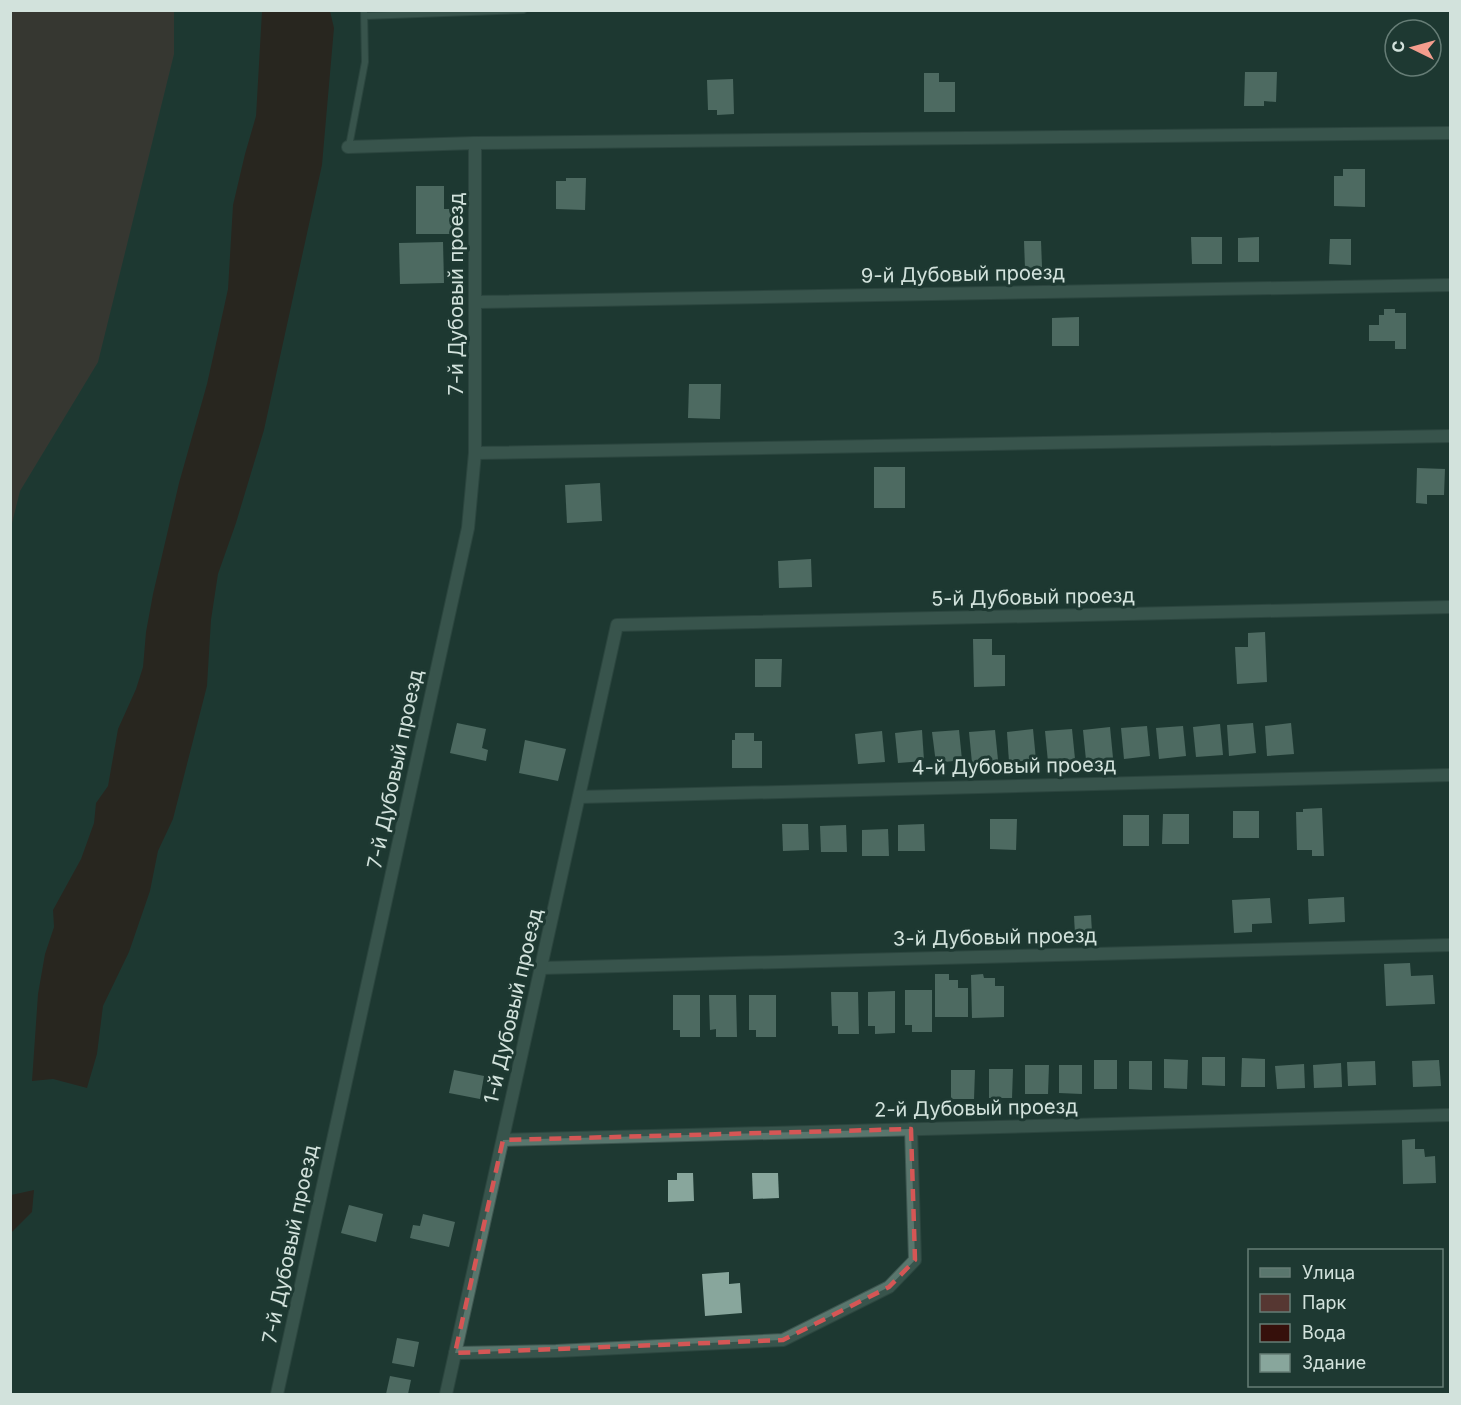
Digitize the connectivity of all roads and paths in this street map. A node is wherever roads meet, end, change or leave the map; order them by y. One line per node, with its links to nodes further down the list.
1 (523, 10): 2 (lane)
2 (365, 13): 5 (lane)
3 (1450, 133): 4 (street)
4 (475, 143): 5 (street); 7 (street, 7-й Дубовый проезд)
5 (348, 147)
6 (1450, 285): 7 (street, 9-й Дубовый проезд)
7 (476, 302): 9 (street, 7-й Дубовый проезд)
8 (1450, 436): 9 (street)
9 (475, 453): 20 (street, 7-й Дубовый проезд)
10 (1450, 607): 11 (street, 5-й Дубовый проезд)
11 (617, 625): 13 (street, 1-й Дубовый проезд)
12 (1450, 775): 13 (street, 4-й Дубовый проезд)
13 (579, 796): 15 (street, 1-й Дубовый проезд)
14 (1450, 945): 15 (street, 3-й Дубовый проезд)
15 (541, 968): 18 (street, 1-й Дубовый проезд)
16 (1450, 1115): 17 (street, 2-й Дубовый проезд)
17 (911, 1129): 18 (street, 2-й Дубовый проезд); 19 (street)
18 (503, 1140): 19 (street, 1-й Дубовый проезд)
19 (455, 1353): 21 (street, 1-й Дубовый проезд)
20 (277, 1395)
21 (446, 1395)

